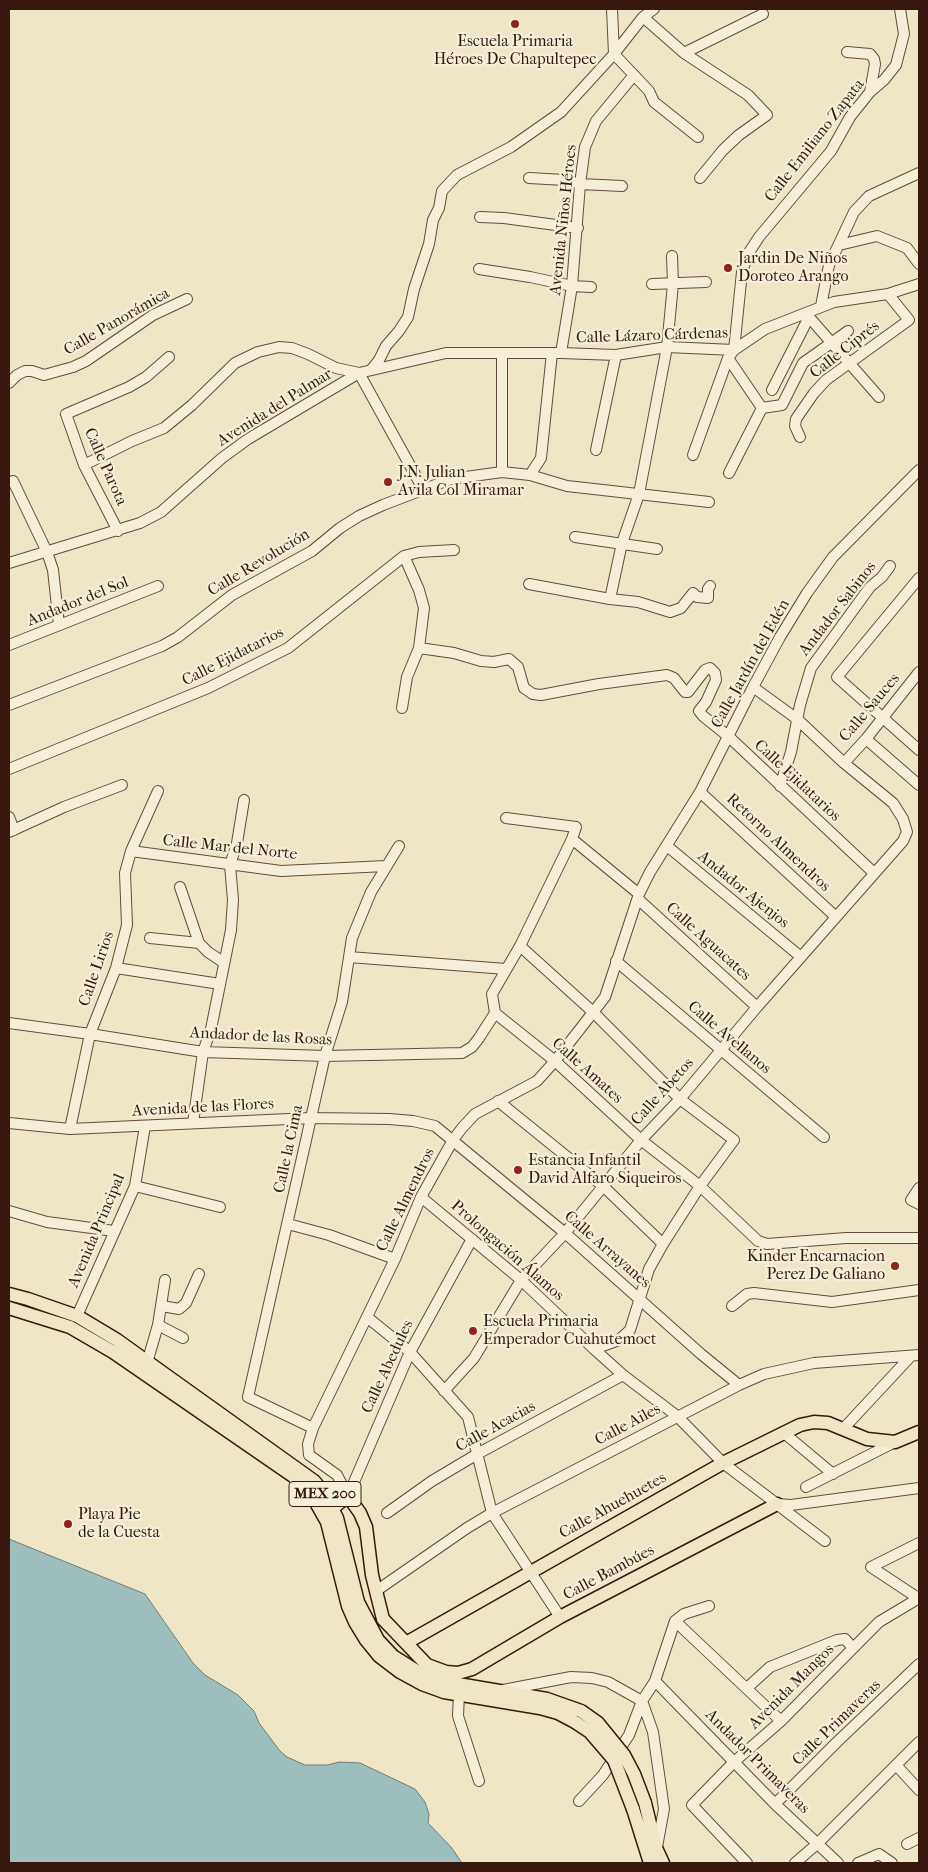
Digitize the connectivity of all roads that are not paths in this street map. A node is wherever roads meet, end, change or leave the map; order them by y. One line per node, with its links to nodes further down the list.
1 (612, 9): 8 (street)
2 (654, 9): 5 (street)
3 (900, 9): 10 (street, Calle Emiliano Zapata)
4 (763, 14): 7 (street)
5 (643, 17): 7 (street); 8 (street)
6 (847, 52): 10 (street)
7 (684, 53): 14 (street)
8 (614, 54): 9 (street); 42 (street)
9 (634, 75): 11 (street); 15 (street, Avenida Niños Héroes)
10 (870, 92): 38 (street, Calle Emiliano Zapata)
11 (698, 137)
12 (919, 173): 19 (street)
13 (529, 178): 15 (street)
14 (700, 178)
15 (580, 184): 16 (street); 18 (street, Avenida Niños Héroes)
16 (622, 186)
17 (480, 218): 18 (street)
18 (578, 228): 26 (street, Avenida Niños Héroes)
19 (840, 245): 21 (street); 31 (street)
20 (672, 256): 25 (street)
21 (919, 264)
22 (480, 268): 26 (street)
23 (706, 282): 25 (street)
24 (652, 284): 25 (street)
25 (673, 284): 35 (street)
26 (572, 286): 27 (street); 36 (street, Avenida Niños Héroes)
27 (591, 287)
28 (918, 288): 29 (street, Calle Lázaro Cárdenas)
29 (888, 294): 31 (street, Calle Lázaro Cárdenas); 41 (street, Calle Ciprés)
30 (187, 300): 44 (street, Calle Panorámica)
31 (821, 306): 32 (street, Calle Lázaro Cárdenas)
32 (809, 315): 34 (street); 38 (street, Calle Lázaro Cárdenas); 45 (street)
33 (848, 332): 34 (street)
34 (833, 343): 41 (street); 47 (street)
35 (667, 347): 38 (street, Calle Lázaro Cárdenas); 39 (street, Calle Lázaro Cárdenas); 58 (street)
36 (556, 353): 37 (street, Avenida del Palmar); 39 (street, Calle Lázaro Cárdenas); 55 (street, Avenida Niños Héroes)
37 (502, 354): 42 (street, Avenida del Palmar); 53 (street)
38 (731, 354): 47 (street); 50 (street, Calle Emiliano Zapata)
39 (616, 355): 49 (street)
40 (169, 357): 51 (street, Calle Parota)
41 (849, 364): 46 (street); 48 (street, Calle Ciprés)
42 (371, 370): 43 (street, Avenida del Palmar)
43 (359, 373): 51 (street); 57 (street); 60 (street, Avenida del Palmar)
44 (9, 383)
45 (772, 390)
46 (879, 397)
47 (762, 408): 54 (street)
48 (800, 437)
49 (596, 450)
50 (693, 456)
51 (84, 465): 60 (street, Calle Parota)
52 (919, 470): 78 (street, Calle Jardín del Edén)
53 (502, 472): 55 (street, Calle Revolución); 57 (street, Calle Revolución)
54 (729, 473)
55 (530, 476): 58 (street, Calle Revolución)
56 (13, 481): 65 (street)
57 (423, 489): 79 (street, Calle Revolución)
58 (639, 494): 59 (street, Calle Revolución); 62 (street)
59 (708, 502)
60 (118, 531): 65 (street, Avenida del Palmar)
61 (575, 537): 62 (street)
62 (622, 543): 63 (street); 73 (street)
63 (657, 549)
64 (454, 550): 66 (street, Calle Ejidatarios)
65 (48, 552): 67 (street, Avenida del Palmar); 74 (street)
66 (404, 556): 76 (street); 87 (street, Calle Ejidatarios)
67 (9, 564)
68 (890, 566): 82 (street, Andador Sabinos)
69 (919, 578): 81 (street)
70 (529, 584): 73 (street)
71 (158, 586): 74 (street, Andador del Sol)
72 (710, 586): 73 (street)
73 (610, 599)
74 (59, 625): 75 (street, Andador del Sol)
75 (9, 645)
76 (419, 648): 80 (street); 83 (street, Calle Ejidatarios)
77 (919, 672): 81 (street, Calle Sauces)
78 (752, 687): 82 (street); 83 (street, Calle Jardín del Edén)
79 (9, 705)
80 (402, 708)
81 (883, 718): 84 (street, Calle Sauces); 85 (street)
82 (797, 719): 86 (street); 90 (street, Andador Sabinos)
83 (728, 736): 90 (street, Calle Ejidatarios); 92 (street, Calle Jardín del Edén)
84 (866, 739): 86 (street, Calle Sauces); 89 (street)
85 (919, 750)
86 (844, 763): 103 (street, Calle Abetos)
87 (9, 769)
88 (122, 785): 96 (street)
89 (919, 785)
90 (780, 786): 103 (street, Calle Ejidatarios)
91 (158, 791): 100 (street, Calle Lirios)
92 (700, 792): 99 (street, Calle Jardín del Edén); 106 (street, Retorno Almendros)
93 (244, 800): 101 (street)
94 (9, 818): 96 (street)
95 (506, 818): 97 (street)
96 (11, 831)
97 (572, 839): 105 (street); 109 (street)
98 (399, 846): 102 (street, Calle la Cima)
99 (666, 846): 105 (street, Calle Jardín del Edén); 111 (street, Andador Ajenjos)
100 (131, 852): 101 (street, Calle Mar del Norte); 114 (street, Calle Lirios)
101 (230, 865): 102 (street, Calle Mar del Norte); 113 (street)
102 (386, 866): 110 (street, Calle la Cima)
103 (874, 873): 106 (street, Calle Abetos)
104 (180, 887): 108 (street)
105 (638, 897): 112 (street, Calle Almendros); 117 (street, Calle Aguacates)
106 (836, 917): 111 (street, Calle Abetos)
107 (150, 938): 108 (street)
108 (199, 943): 113 (street)
109 (520, 946): 115 (street); 118 (street)
110 (349, 957): 115 (street); 124 (street, Calle la Cima)
111 (801, 957): 117 (street, Calle Abetos)
112 (616, 961): 118 (street, Calle Almendros); 122 (street, Calle Avellanos)
113 (223, 962): 116 (street)
114 (116, 968): 116 (street); 121 (street, Calle Lirios)
115 (506, 968): 119 (street)
116 (220, 984): 123 (street)
117 (757, 1006): 122 (street, Calle Abetos)
118 (593, 1012): 125 (street, Calle Almendros); 126 (street)
119 (495, 1014): 124 (street, Andador de las Rosas); 125 (street, Calle Amates)
120 (9, 1023): 121 (street, Andador de las Rosas)
121 (90, 1034): 123 (street, Andador de las Rosas); 132 (street, Calle Lirios)
122 (720, 1050): 126 (street, Calle Abetos); 133 (street, Calle Avellanos)
123 (203, 1052): 124 (street, Andador de las Rosas); 130 (street)
124 (325, 1056): 128 (street, Calle la Cima)
125 (555, 1061): 127 (street, Calle Almendros); 135 (street, Calle Amates)
126 (680, 1099): 135 (street, Calle Abetos); 138 (street)
127 (498, 1101): 134 (street, Calle Almendros); 137 (street)
128 (311, 1118): 130 (street, Avenida de las Flores); 134 (street, Avenida de las Flores); 144 (street, Calle la Cima)
129 (9, 1123): 132 (street, Avenida de las Flores)
130 (193, 1123): 131 (street, Avenida de las Flores)
131 (145, 1126): 132 (street, Avenida de las Flores); 136 (street, Avenida Principal)
132 (70, 1129)
133 (824, 1137)
134 (453, 1140): 140 (street, Calle Almendros); 146 (street, Calle Arrayanes)
135 (641, 1140): 137 (street, Calle Abetos); 138 (street, Calle Amates)
136 (135, 1186): 142 (street); 145 (street, Avenida Principal)
137 (603, 1186): 146 (street, Calle Abetos); 149 (street)
138 (700, 1186): 147 (street, Calle Amates); 149 (street)
139 (919, 1188): 141 (street)
140 (421, 1197): 148 (street, Prolongación Álamos); 150 (street, Calle Almendros)
141 (919, 1204)
142 (220, 1207)
143 (9, 1211): 145 (street)
144 (288, 1224): 150 (street); 172 (street, Calle la Cima)
145 (114, 1231): 160 (street, Avenida Principal)
146 (565, 1233): 153 (street, Calle Abetos); 156 (street, Calle Arrayanes)
147 (919, 1238)
148 (472, 1239): 153 (street, Prolongación Álamos); 165 (street, Calle Abedules)
149 (663, 1244): 156 (street)
150 (395, 1259): 161 (street, Calle Almendros)
151 (199, 1274): 157 (street)
152 (165, 1280): 157 (street)
153 (521, 1280): 164 (street, Prolongación Álamos); 170 (street, Calle Abetos)
154 (919, 1290): 158 (street)
155 (9, 1294): 160 (main road, MEX 200)
156 (640, 1299): 164 (street); 169 (street, Calle Arrayanes)
157 (162, 1306): 162 (street)
158 (732, 1306)
159 (9, 1308): 201 (main road, MEX 200)
160 (77, 1316): 167 (main road, MEX 200)
161 (368, 1317): 165 (street); 172 (street, Calle Almendros)
162 (158, 1325): 163 (street); 167 (street)
163 (183, 1338)
164 (594, 1350): 168 (street, Prolongación Álamos)
165 (410, 1352): 170 (street); 182 (street, Calle Abedules)
166 (915, 1355): 169 (street, Calle Ailes); 173 (street)
167 (147, 1362): 184 (main road, MEX 200)
168 (623, 1375): 171 (street, Prolongación Álamos); 177 (street, Calle Acacias)
169 (739, 1385): 171 (street, Calle Ailes)
170 (444, 1391): 177 (street)
171 (677, 1416): 178 (street, Prolongación Álamos); 186 (street, Calle Ailes)
172 (313, 1428): 182 (street, Calle Almendros)
173 (844, 1428): 175 (main road, Calle Ahuehuetes); 176 (main road, Calle Ahuehuetes)
174 (919, 1432): 176 (main road, Calle Ahuehuetes)
175 (784, 1433): 178 (main road, Calle Ahuehuetes); 179 (street)
176 (895, 1442): 179 (street)
177 (479, 1453): 185 (street, Calle Acacias); 186 (street)
178 (723, 1464): 183 (street, Prolongación Álamos); 189 (main road, Calle Ahuehuetes)
179 (833, 1474): 180 (street)
180 (806, 1487)
181 (919, 1488): 183 (street)
182 (348, 1496): 184 (main road, Calle Abedules); 190 (main road)
183 (776, 1504): 187 (street, Prolongación Álamos); 193 (main road, Calle Bambúes)
184 (333, 1508): 200 (main road, MEX 200)
185 (387, 1513)
186 (492, 1513): 189 (street); 190 (street, Calle Ailes)
187 (825, 1540)
188 (919, 1543): 191 (street)
189 (531, 1572): 193 (street); 195 (main road, Calle Ahuehuetes)
190 (376, 1592): 195 (main road)
191 (919, 1598): 196 (street, Avenida Mangos)
192 (709, 1606): 194 (street)
193 (560, 1617): 195 (main road, Calle Bambúes)
194 (675, 1621): 198 (street); 199 (street)
195 (406, 1643)
196 (852, 1648): 199 (street); 204 (street, Avenida Mangos)
197 (919, 1664): 211 (street, Calle Primaveras)
198 (655, 1682): 202 (street); 206 (street, Andador Primaveras)
199 (747, 1688): 204 (street)
200 (499, 1691): 202 (street); 203 (main road, MEX 200)
201 (459, 1694): 203 (main road, MEX 200); 208 (street)
202 (642, 1701): 210 (street); 215 (street)
203 (578, 1716): 215 (main road, MEX 200, bridge); 216 (main road, MEX 200, bridge)
204 (782, 1721): 206 (street, Avenida Mangos)
205 (919, 1742): 207 (street)
206 (734, 1762): 211 (street, Andador Primaveras); 218 (street, Avenida Mangos)
207 (896, 1765): 209 (street); 213 (street)
208 (479, 1780)
209 (919, 1790)
210 (579, 1801)
211 (775, 1804): 213 (street, Andador Primaveras)
212 (919, 1838): 214 (street)
213 (817, 1844): 219 (street); 220 (street, Andador Primaveras)
214 (907, 1844)
215 (656, 1848): 217 (main road, MEX 200)
216 (650, 1863)
217 (662, 1863)
218 (747, 1863)
219 (795, 1863)
220 (838, 1863)
221 (858, 1863): 222 (street)
222 (892, 1863)

